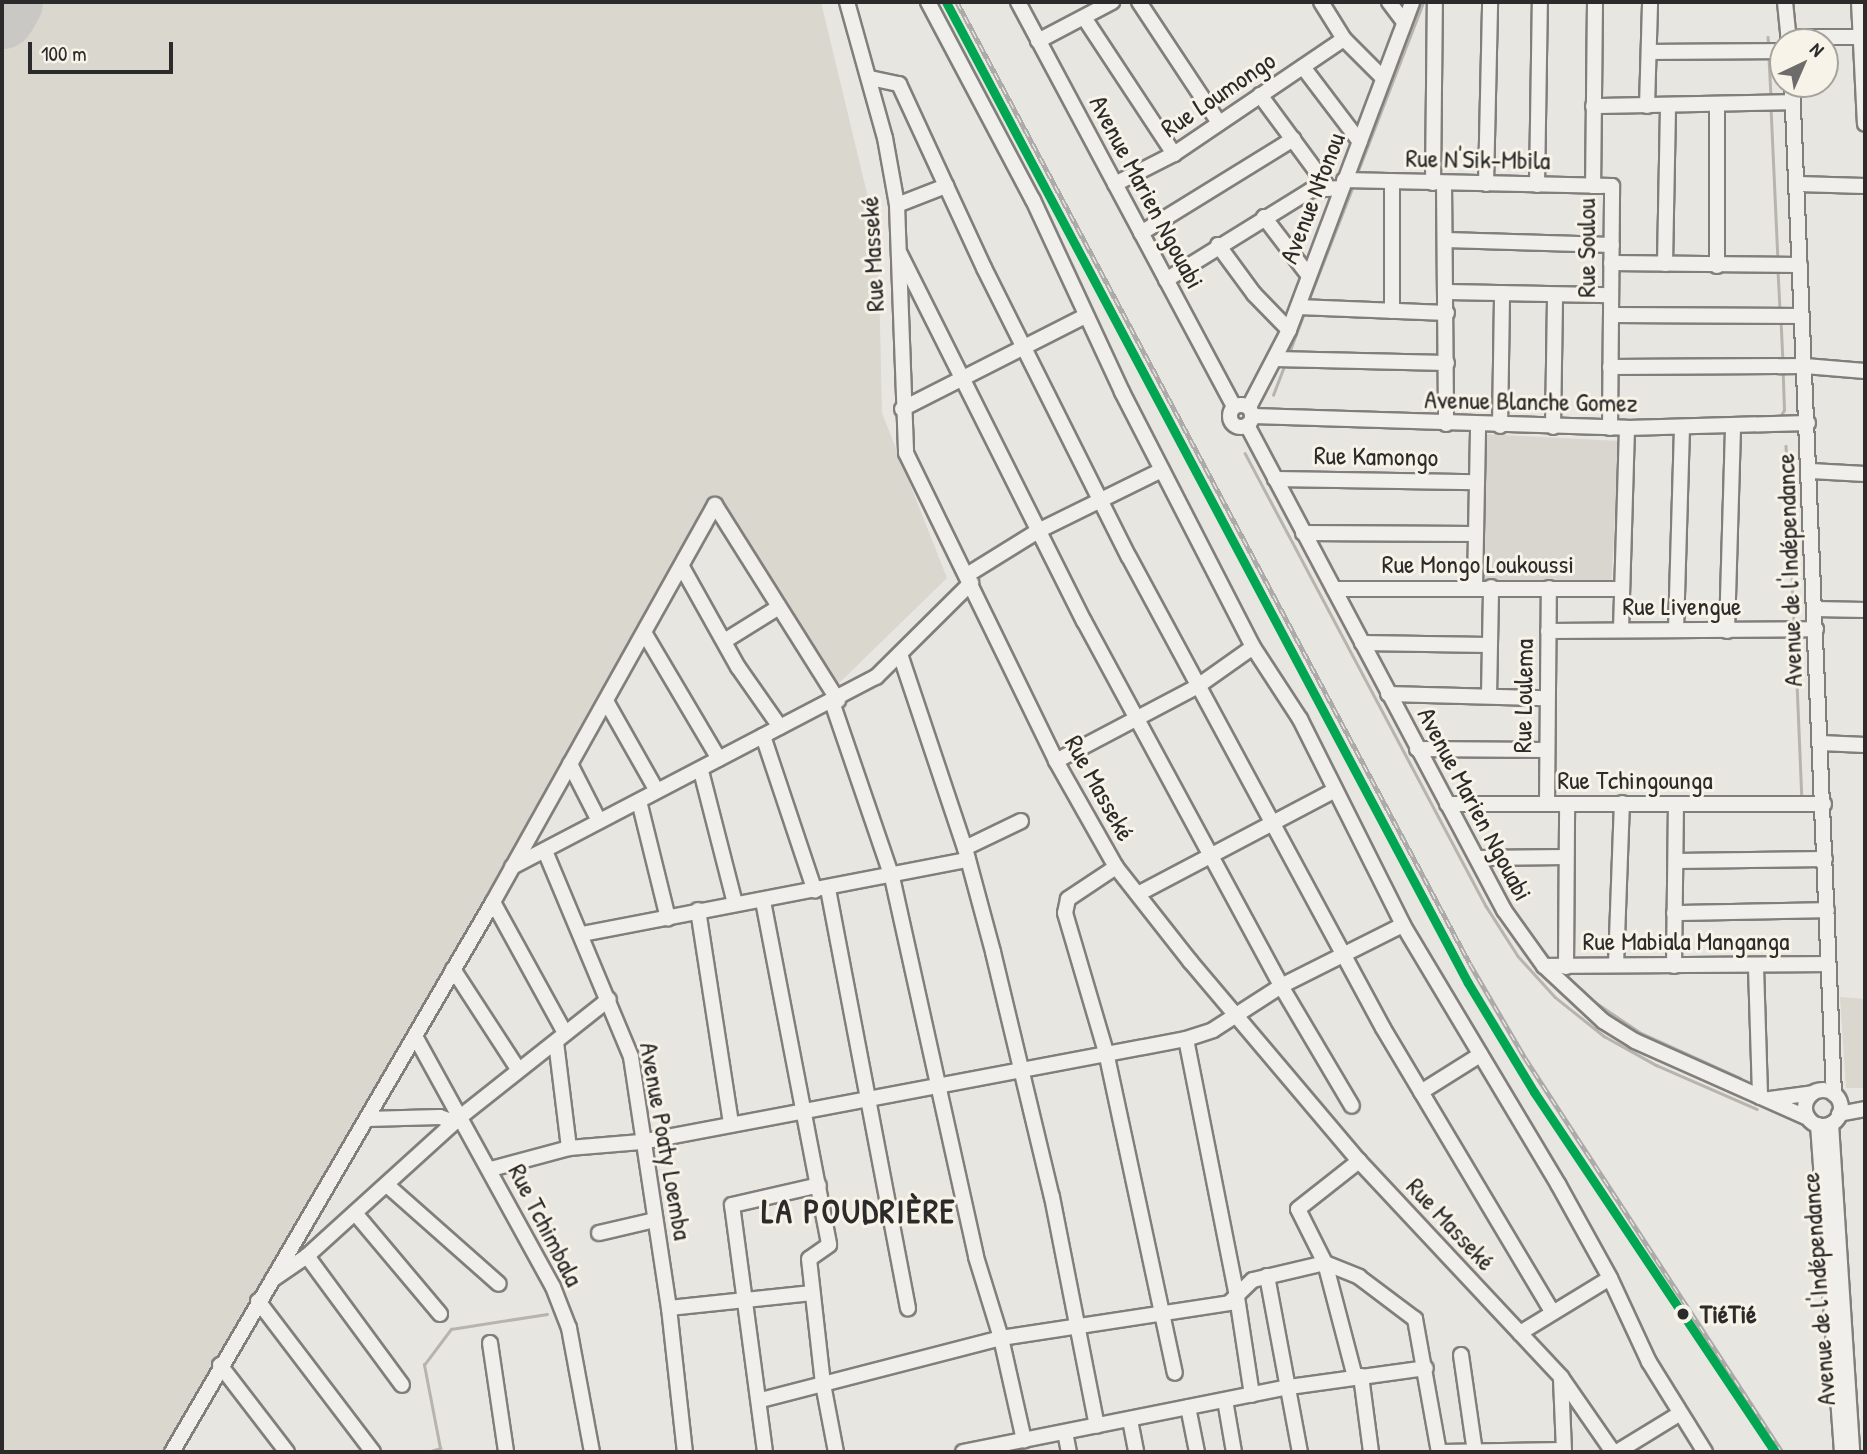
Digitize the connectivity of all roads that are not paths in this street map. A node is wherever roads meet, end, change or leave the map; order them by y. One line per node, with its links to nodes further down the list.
1 (847, 2): 26 (street, Rue Masseké)
2 (928, 2): 71 (street)
3 (1018, 2): 22 (street, Avenue Marien Ngouabi)
4 (1112, 2): 16 (street)
5 (1139, 2): 35 (street)
6 (1321, 2): 20 (street)
7 (1389, 2): 17 (street)
8 (1412, 2): 17 (street, Avenue Ntonou)
9 (1435, 2): 41 (street)
10 (1490, 2): 43 (street)
11 (1540, 2): 47 (street)
12 (1595, 2): 31 (street, Rue Soulou)
13 (1650, 2): 24 (street)
14 (1785, 2): 18 (street)
15 (1859, 2): 19 (street)
16 (1085, 19): 22 (street); 39 (street)
17 (1404, 22): 27 (street, Avenue Ntonou)
18 (1786, 28)
19 (1863, 37): 21 (street); 36 (street)
20 (1344, 39): 25 (street, Rue Loumongo); 27 (street)
21 (1839, 39)
22 (1038, 41): 42 (street, Avenue Marien Ngouabi)
23 (1769, 44): 24 (street)
24 (1650, 52): 32 (street)
25 (1303, 66): 28 (street, Rue Loumongo); 38 (street)
26 (870, 78): 46 (street); 50 (street, Rue Masseké)
27 (1383, 78): 38 (street, Avenue Ntonou)
28 (1260, 95): 35 (street, Rue Loumongo); 37 (street)
29 (1793, 98): 30 (street, Avenue de l'Indépendance)
30 (1793, 102): 34 (street); 44 (street, Avenue de l'Indépendance)
31 (1594, 106): 32 (street); 48 (street, Rue Soulou)
32 (1647, 106): 33 (street)
33 (1668, 106): 34 (street); 58 (street)
34 (1717, 106): 60 (street)
35 (1219, 123): 39 (street, Rue Loumongo)
36 (1865, 124)
37 (1293, 139): 45 (street); 52 (street)
38 (1360, 142): 45 (street, Avenue Ntonou)
39 (1174, 154): 42 (street, Rue Loumongo)
40 (1392, 181): 41 (street, Rue N'Sik-Mbila); 45 (street, Rue N'Sik-Mbila); 68 (street)
41 (1438, 183): 43 (street, Rue N'Sik-Mbila); 53 (street)
42 (1115, 184): 52 (street, Avenue Marien Ngouabi)
43 (1486, 184): 47 (street, Rue N'Sik-Mbila)
44 (1798, 184): 49 (street); 59 (street, Avenue de l'Indépendance)
45 (1337, 185): 51 (street); 61 (street, Avenue Ntonou)
46 (946, 186): 50 (street); 74 (street)
47 (1537, 186): 48 (street, Rue N'Sik-Mbila)
48 (1612, 186): 55 (street, Rue Soulou)
49 (1865, 186)
50 (897, 205): 56 (street, Rue Masseké)
51 (1265, 217): 54 (street); 61 (street)
52 (1141, 233): 62 (street, Avenue Marien Ngouabi)
53 (1446, 240): 55 (street); 63 (street)
54 (1218, 245): 62 (street); 73 (street)
55 (1612, 245): 57 (street, Rue Soulou)
56 (898, 250): 80 (street); 81 (street, Rue Masseké)
57 (1611, 263): 58 (street); 66 (street, Rue Soulou)
58 (1665, 264): 60 (street)
59 (1800, 265): 60 (street); 72 (street, Avenue de l'Indépendance)
60 (1717, 266)
61 (1309, 276): 67 (street, Avenue Ntonou)
62 (1166, 280): 82 (street, Avenue Marien Ngouabi)
63 (1448, 292): 64 (street); 69 (street)
64 (1502, 293): 65 (street); 86 (street)
65 (1555, 295): 66 (street); 87 (street)
66 (1611, 295): 70 (street, Rue Soulou)
67 (1298, 307): 68 (street); 73 (street, Avenue Ntonou)
68 (1392, 311): 69 (street)
69 (1447, 313): 76 (street)
70 (1611, 315): 72 (street); 78 (street, Rue Soulou)
71 (1085, 316): 74 (street); 92 (street)
72 (1802, 316): 77 (street, Avenue de l'Indépendance)
73 (1289, 330): 75 (street, Avenue Ntonou)
74 (1025, 349): 80 (street); 97 (street)
75 (1275, 359): 76 (street); 82 (street, Avenue Ntonou)
76 (1447, 363): 83 (street)
77 (1805, 366): 78 (street); 79 (street); 84 (street, Avenue de l'Indépendance)
78 (1610, 367): 88 (street, Rue Soulou)
79 (1865, 371)
80 (963, 381): 81 (street); 98 (street)
81 (902, 409): 102 (street, Rue Masseké)
82 (1246, 414): 83 (street, Avenue Blanche Gomez); 95 (street, Avenue Marien Ngouabi)
83 (1446, 424): 85 (street, Avenue Blanche Gomez)
84 (1808, 424): 90 (street, Avenue Blanche Gomez); 93 (street, Avenue de l'Indépendance)
85 (1478, 426): 86 (street, Avenue Blanche Gomez); 96 (street)
86 (1500, 426): 87 (street, Avenue Blanche Gomez)
87 (1553, 427): 88 (street, Avenue Blanche Gomez)
88 (1610, 428): 89 (street, Avenue Blanche Gomez)
89 (1627, 428): 91 (street, Avenue Blanche Gomez); 107 (street)
90 (1733, 428): 91 (street, Avenue Blanche Gomez); 115 (street)
91 (1682, 429): 111 (street)
92 (1162, 470): 97 (street); 120 (street)
93 (1811, 471): 94 (street); 109 (street, Avenue de l'Indépendance)
94 (1865, 474)
95 (1275, 479): 96 (street, Rue Kamongo); 99 (street, Avenue Marien Ngouabi)
96 (1477, 482): 100 (street)
97 (1100, 501): 98 (street); 122 (street)
98 (1038, 531): 102 (street); 128 (street)
99 (1303, 533): 100 (street); 106 (street, Avenue Marien Ngouabi)
100 (1475, 534): 103 (street)
101 (682, 567): 108 (street); 116 (street); 117 (street)
102 (969, 579): 121 (street); 136 (street, Rue Masseké)
103 (1475, 587): 104 (street, Rue Mongo Loukoussi); 106 (street, Rue Mongo Loukoussi)
104 (1490, 587): 105 (street, Rue Mongo Loukoussi); 119 (street)
105 (1549, 588): 107 (street, Rue Mongo Loukoussi); 114 (street, Rue Loulema)
106 (1334, 589): 118 (street, Avenue Marien Ngouabi)
107 (1622, 589): 113 (street)
108 (779, 607): 117 (street); 127 (street)
109 (1815, 608): 110 (street); 112 (street, Avenue de l'Indépendance)
110 (1865, 610)
111 (1676, 629): 113 (street, Rue Livengue); 115 (street, Rue Livengue)
112 (1816, 629): 115 (street, Rue Livengue); 131 (street, Avenue de l'Indépendance)
113 (1621, 630): 114 (street, Rue Livengue)
114 (1548, 631): 125 (street, Rue Loulema)
115 (1727, 631)
116 (645, 634): 126 (street); 135 (street)
117 (726, 640): 129 (street)
118 (1362, 643): 119 (street); 123 (street, Avenue Marien Ngouabi)
119 (1489, 645): 124 (street)
120 (1253, 647): 122 (street); 139 (street)
121 (900, 654): 127 (street); 152 (street)
122 (1198, 686): 128 (street); 150 (street)
123 (1388, 694): 124 (street); 133 (street, Avenue Marien Ngouabi)
124 (1489, 696): 125 (street)
125 (1546, 698): 134 (street, Rue Loulema)
126 (606, 701): 137 (street); 140 (street)
127 (835, 701): 129 (street); 160 (street)
128 (1137, 719): 136 (street); 153 (street)
129 (780, 727): 130 (street)
130 (763, 736): 135 (street); 161 (street)
131 (1821, 743): 132 (street); 146 (street, Avenue de l'Indépendance)
132 (1865, 745)
133 (1417, 749): 134 (street); 142 (street, Avenue Marien Ngouabi)
134 (1546, 750): 144 (street, Rue Loulema)
135 (719, 759): 138 (street)
136 (1055, 761): 159 (street, Rue Masseké)
137 (570, 765): 148 (street); 158 (street)
138 (701, 771): 140 (street); 165 (street)
139 (1335, 790): 150 (street); 170 (street)
140 (657, 791): 141 (street)
141 (639, 801): 148 (street); 169 (street)
142 (1447, 803): 144 (street, Rue Tchingounga); 155 (street, Avenue Marien Ngouabi)
143 (1622, 803): 145 (street, Rue Tchingounga); 147 (street, Rue Tchingounga); 174 (street)
144 (1547, 804): 145 (street, Rue Tchingounga)
145 (1567, 804): 154 (street)
146 (1824, 804): 147 (street, Rue Tchingounga); 156 (street, Avenue de l'Indépendance)
147 (1676, 805): 157 (street)
148 (599, 821): 151 (street)
149 (1021, 821): 152 (street)
150 (1272, 823): 153 (street); 172 (street)
151 (545, 851): 158 (street); 171 (street, Avenue Poaty Loemba)
152 (966, 854): 160 (street); 189 (street)
153 (1211, 857): 162 (street); 180 (street)
154 (1566, 857): 155 (street); 177 (street)
155 (1477, 858): 175 (street, Avenue Marien Ngouabi)
156 (1825, 859): 157 (street); 167 (street, Avenue de l'Indépendance)
157 (1675, 861): 168 (street)
158 (512, 867): 164 (street)
159 (1116, 867): 162 (street, Rue Masseké); 186 (street)
160 (892, 877): 161 (street); 191 (street)
161 (821, 890): 163 (street); 194 (street)
162 (1138, 894): 182 (street, Rue Masseké)
163 (763, 901): 165 (street); 197 (street)
164 (493, 902): 179 (street); 184 (street)
165 (735, 903): 166 (street)
166 (698, 910): 169 (street); 202 (street)
167 (1827, 910): 168 (street); 173 (street, Avenue de l'Indépendance)
168 (1674, 914): 176 (street)
169 (668, 918): 171 (street)
170 (1403, 925): 172 (street); 188 (street)
171 (582, 934): 181 (street, Avenue Poaty Loemba)
172 (1344, 957): 180 (street); 192 (street)
173 (1828, 964): 178 (street, Rue Mabiala Manganga); 187 (street, Avenue de l'Indépendance)
174 (1616, 965): 176 (street, Rue Mabiala Manganga); 177 (street, Rue Mabiala Manganga)
175 (1544, 966): 177 (street, Rue Mabiala Manganga); 195 (street, Avenue Marien Ngouabi)
176 (1674, 966): 178 (street, Rue Mabiala Manganga)
177 (1566, 967)
178 (1756, 967): 195 (street)
179 (453, 969): 183 (street); 190 (street)
180 (1281, 986): 182 (street); 196 (street)
181 (610, 999): 184 (street); 203 (street, Avenue Poaty Loemba)
182 (1235, 1015): 185 (street); 205 (street, Rue Masseké)
183 (415, 1036): 200 (street); 201 (street, Rue Tchimbala)
184 (560, 1037): 190 (street); 204 (street)
185 (1186, 1039): 186 (street); 219 (street)
186 (1106, 1052): 189 (street); 224 (street)
187 (1829, 1054): 193 (street, Avenue de l'Indépendance); 199 (street, Avenue de l'Indépendance)
188 (1479, 1055): 192 (street); 215 (street)
189 (1020, 1068): 191 (street); 227 (street)
190 (518, 1069): 201 (street)
191 (940, 1087): 194 (street); 229 (street)
192 (1421, 1092): 225 (street)
193 (1815, 1092): 195 (street); 199 (street); 199 (street, Avenue de l'Indépendance)
194 (870, 1097): 197 (street); 223 (street)
195 (1765, 1098): 199 (street, Avenue Marien Ngouabi)
196 (1352, 1106)
197 (806, 1109): 202 (street); 208 (street)
198 (1862, 1109): 199 (street)
199 (1828, 1113): 270 (street, Avenue de l'Indépendance); 271 (street, Avenue de l'Indépendance)
200 (367, 1119): 201 (street); 216 (street)
201 (456, 1120): 206 (street, Rue Tchimbala); 207 (street)
202 (731, 1124): 203 (street)
203 (641, 1142): 204 (street); 210 (street, Avenue Poaty Loemba)
204 (569, 1148): 206 (street)
205 (1359, 1161): 213 (street); 228 (street, Rue Masseké)
206 (491, 1169): 256 (street, Rue Tchimbala)
207 (387, 1185): 209 (street); 217 (street)
208 (819, 1185): 218 (street); 220 (street)
209 (355, 1213): 212 (street); 226 (street)
210 (655, 1220): 211 (street); 222 (street, Avenue Poaty Loemba)
211 (599, 1233)
212 (307, 1256): 216 (street); 238 (street)
213 (1325, 1263): 214 (street); 233 (street); 235 (street)
214 (1267, 1276): 219 (street); 239 (street)
215 (1610, 1278): 225 (street); 244 (street)
216 (268, 1283): 221 (street)
217 (499, 1284)
218 (812, 1293): 220 (street); 237 (street)
219 (1237, 1297): 224 (street); 240 (street)
220 (746, 1299): 222 (street); 241 (street)
221 (258, 1301): 232 (street); 254 (street)
222 (669, 1308): 257 (street, Avenue Poaty Loemba)
223 (908, 1308)
224 (1162, 1310): 227 (street); 234 (street)
225 (1552, 1312): 228 (street)
226 (440, 1314)
227 (1077, 1324): 229 (street); 246 (street)
228 (1520, 1333): 236 (street, Rue Masseké)
229 (1001, 1338): 237 (street); 248 (street)
230 (489, 1343): 255 (street)
231 (1461, 1355): 251 (street)
232 (220, 1365): 250 (street); 253 (street)
233 (1426, 1367): 235 (street); 267 (street)
234 (1175, 1373)
235 (1358, 1376): 239 (street); 266 (street)
236 (1561, 1377): 252 (street); 268 (street, Rue Masseké)
237 (823, 1384): 241 (street); 259 (street)
238 (402, 1385)
239 (1289, 1387): 240 (street); 265 (street)
240 (1252, 1395): 242 (street)
241 (761, 1400): 258 (street)
242 (1225, 1400): 243 (street); 264 (street)
243 (1188, 1408): 245 (street); 263 (street)
244 (1679, 1414): 268 (street); 269 (street)
245 (1130, 1420): 246 (street); 262 (street)
246 (1097, 1426): 247 (street)
247 (1065, 1432): 248 (street); 261 (street)
248 (1024, 1440): 249 (street)
249 (1000, 1448): 260 (street)
250 (177, 1450)
251 (1474, 1451): 252 (street); 267 (street)
252 (1564, 1451)
253 (287, 1452)
254 (373, 1452)
255 (506, 1452)
256 (592, 1452)
257 (685, 1452)
258 (765, 1452)
259 (836, 1452)
260 (962, 1452)
261 (1069, 1452)
262 (1136, 1452)
263 (1197, 1452)
264 (1234, 1452)
265 (1300, 1452)
266 (1371, 1452)
267 (1440, 1452)
268 (1615, 1452)
269 (1705, 1452)
270 (1842, 1452)
271 (1852, 1452)

